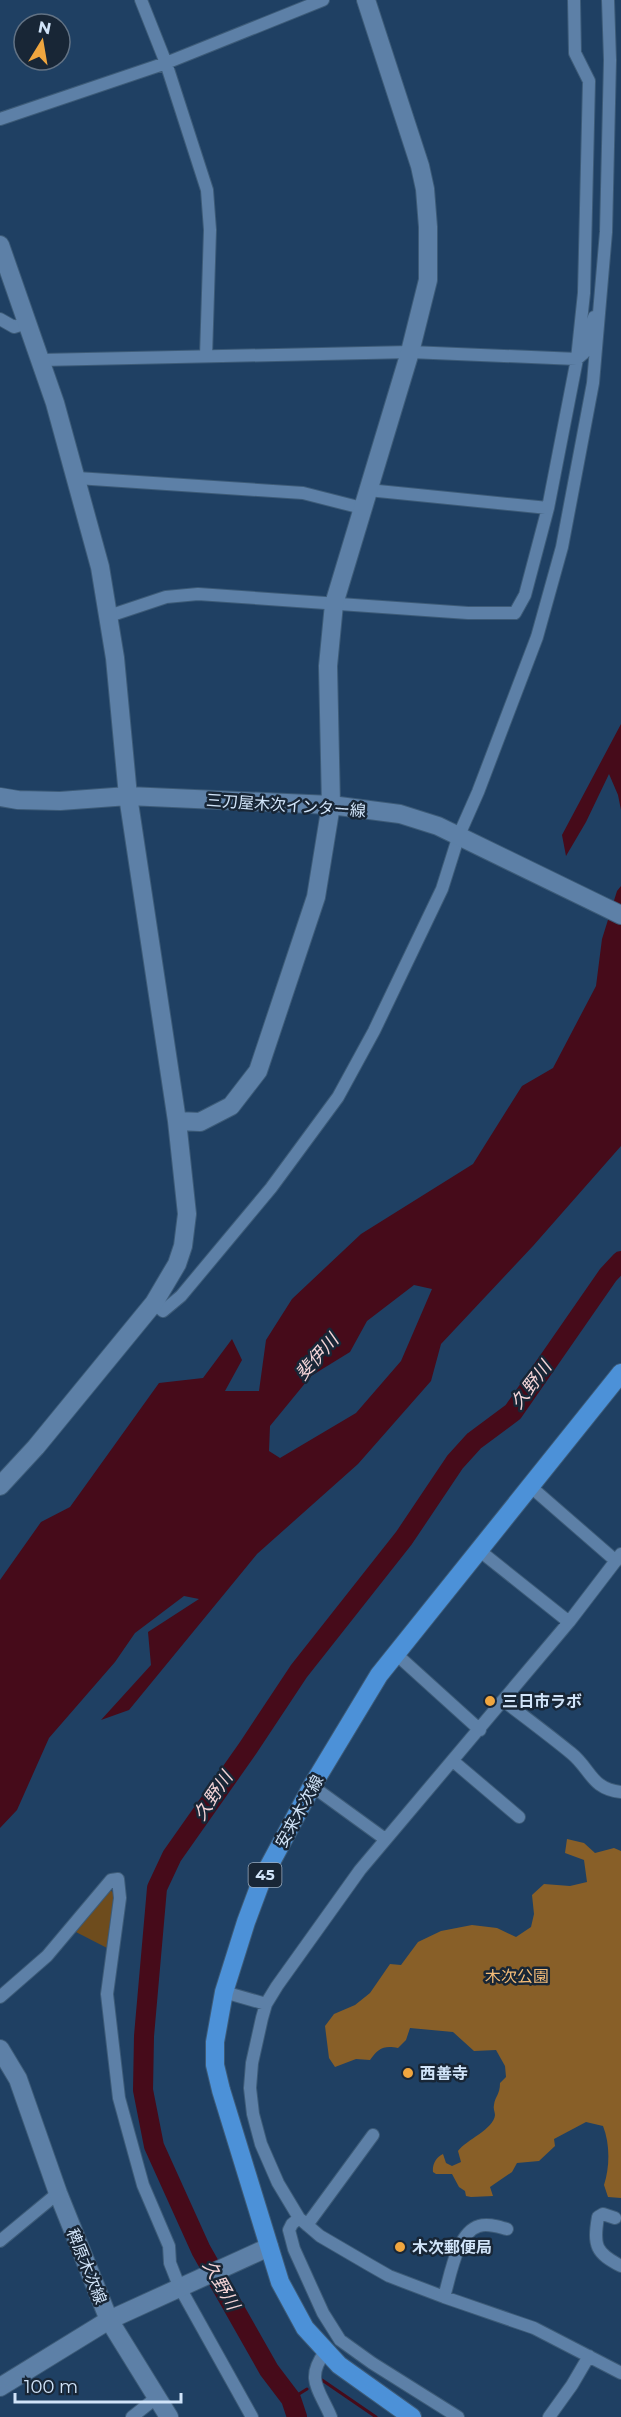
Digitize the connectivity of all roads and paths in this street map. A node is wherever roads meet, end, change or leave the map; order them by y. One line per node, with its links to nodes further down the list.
1 (141, 0): 6 (street)
2 (323, 0): 6 (street)
3 (366, 0): 12 (street)
4 (574, 0): 14 (street)
5 (608, 0): 9 (street)
6 (166, 63): 7 (street); 13 (street)
7 (0, 119)
8 (0, 245): 11 (street)
9 (603, 281): 14 (street); 25 (street)
10 (0, 319): 11 (street)
11 (27, 323): 15 (street)
12 (410, 352): 13 (street); 14 (street); 17 (street)
13 (206, 356): 15 (street)
14 (577, 358): 19 (street)
15 (41, 360): 16 (street)
16 (77, 478): 18 (street); 21 (street)
17 (368, 490): 18 (street); 19 (street)
18 (362, 508): 20 (street)
19 (548, 508): 20 (street)
20 (334, 604): 21 (street); 24 (street)
21 (109, 616): 22 (street)
22 (128, 796): 23 (street, 三刀屋木次インター線); 24 (street, 三刀屋木次インター線); 27 (street)
23 (0, 797)
24 (331, 805): 25 (street, 三刀屋木次インター線); 27 (street)
25 (465, 839): 26 (street, 三刀屋木次インター線); 28 (street)
26 (621, 915)
27 (177, 1121): 28 (street)
28 (154, 1303): 30 (street)
29 (621, 1373): 31 (main road, 安来木次線 / 45)
30 (0, 1486)
31 (531, 1487): 32 (main road, 安来木次線 / 45); 33 (street)
32 (480, 1551): 34 (street); 35 (main road, 安来木次線 / 45)
33 (618, 1557): 34 (street)
34 (569, 1622): 36 (street)
35 (396, 1654): 37 (street); 39 (main road, 安来木次線 / 45)
36 (504, 1701): 37 (street); 40 (street)
37 (480, 1730): 38 (street)
38 (453, 1761): 41 (street); 42 (street)
39 (312, 1786): 42 (street); 43 (main road, 安来木次線 / 45)
40 (621, 1792)
41 (519, 1817)
42 (386, 1839): 45 (street)
43 (224, 1992): 45 (street); 53 (main road, 安来木次線 / 45)
44 (0, 1996): 55 (street)
45 (266, 2004): 50 (street)
46 (0, 2049): 48 (street, 稗原木次線)
47 (373, 2135): 50 (street)
48 (58, 2193): 52 (street); 57 (street, 稗原木次線)
49 (615, 2218): 54 (street)
50 (303, 2222): 56 (street); 69 (street)
51 (507, 2229): 56 (street)
52 (0, 2241)
53 (269, 2247): 55 (street, 稗原木次線); 58 (main road, 安来木次線 / 45)
54 (621, 2266)
55 (182, 2285): 57 (street, 稗原木次線); 66 (street)
56 (444, 2297): 59 (street)
57 (109, 2320): 62 (street); 63 (street)
58 (325, 2352): 67 (street); 68 (main road, 安来木次線 / 45)
59 (589, 2356): 61 (street); 70 (street)
60 (621, 2357): 61 (street)
61 (618, 2371)
62 (0, 2387)
63 (156, 2398): 64 (street); 65 (street)
64 (132, 2417)
65 (169, 2417)
66 (252, 2417)
67 (331, 2417)
68 (412, 2417)
69 (458, 2417)
70 (549, 2417)

